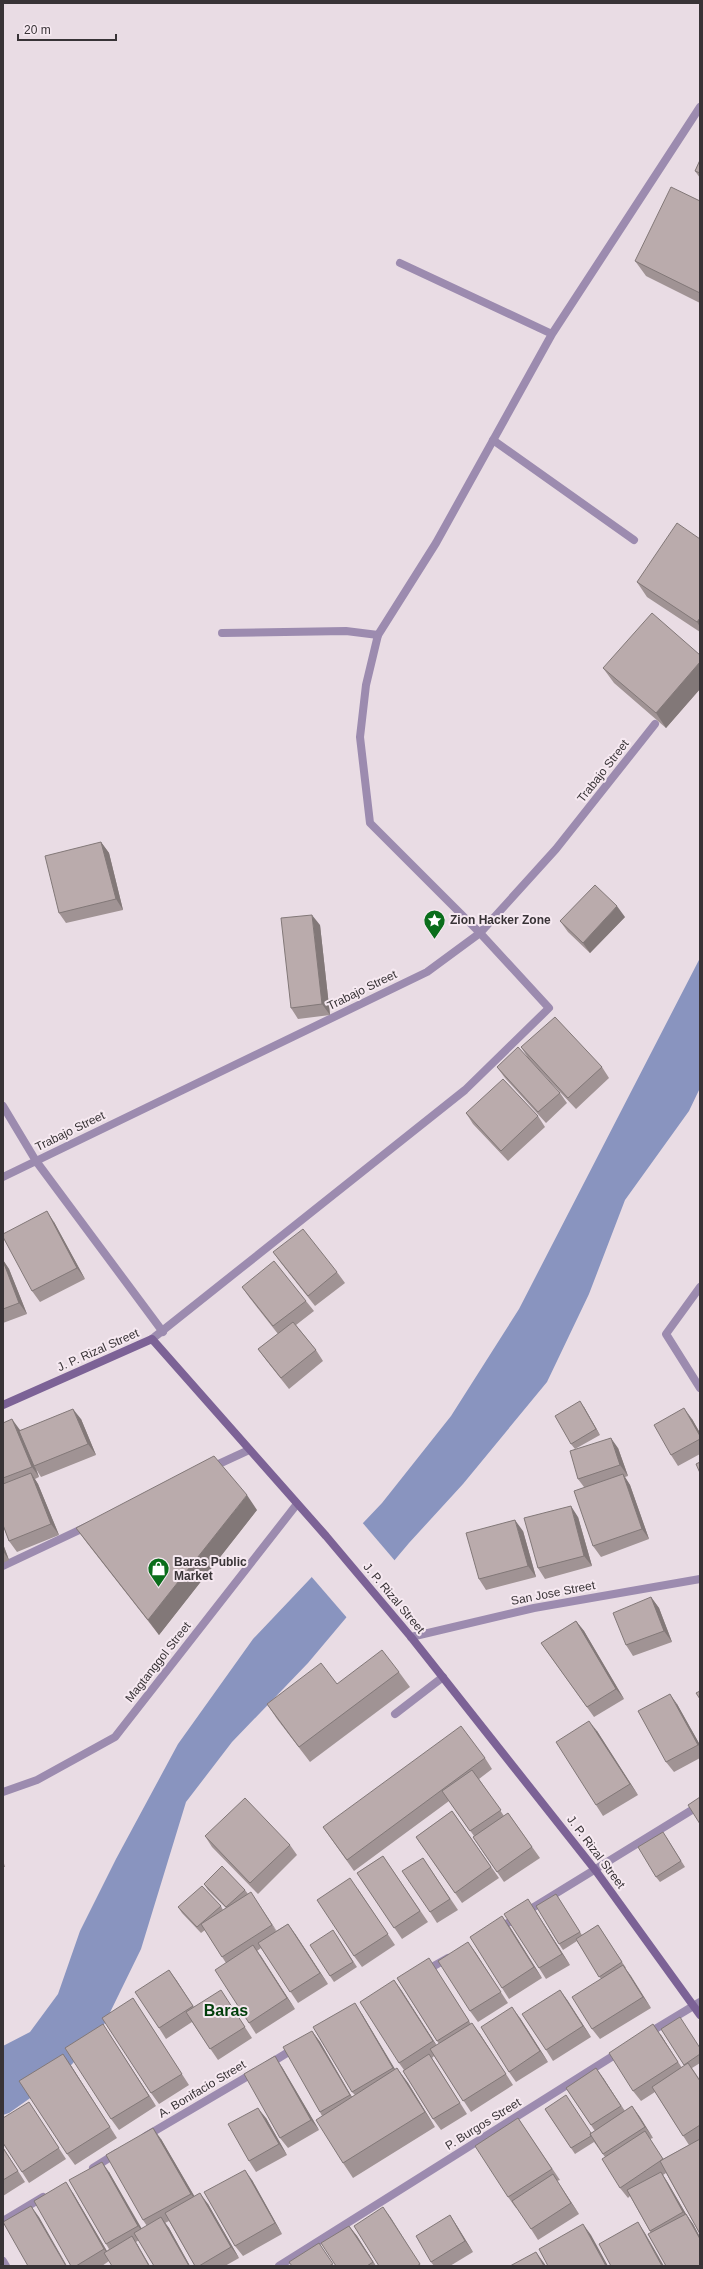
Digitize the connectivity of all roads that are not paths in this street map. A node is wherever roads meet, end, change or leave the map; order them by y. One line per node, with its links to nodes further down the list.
1 (700, 107): 3 (street)
2 (400, 263): 3 (street)
3 (552, 334): 4 (street)
4 (493, 440): 5 (street); 7 (street)
5 (634, 540)
6 (222, 633): 7 (street)
7 (378, 635): 9 (street)
8 (655, 724): 9 (street, Trabajo Street)
9 (480, 933): 11 (street, Trabajo Street); 14 (street)
10 (3, 1106): 11 (street)
11 (36, 1161): 12 (street, Trabajo Street); 14 (street)
12 (3, 1177)
13 (700, 1287): 16 (street)
14 (163, 1332): 15 (street)
15 (152, 1339): 17 (main road, J. P. Rizal Street); 18 (main road, J. P. Rizal Street)
16 (700, 1388)
17 (3, 1405)
18 (249, 1450): 19 (street); 20 (main road, J. P. Rizal Street)
19 (200, 1473)
20 (297, 1504): 24 (main road, J. P. Rizal Street); 27 (street, Magtanggol Street)
21 (94, 1523): 22 (street)
22 (3, 1566)
23 (700, 1579): 24 (street, San Jose Street)
24 (411, 1637): 25 (main road, J. P. Rizal Street)
25 (443, 1677): 26 (street); 29 (main road, J. P. Rizal Street)
26 (395, 1714)
27 (3, 1792)
28 (700, 1805): 29 (street)
29 (596, 1871): 30 (street); 33 (main road, J. P. Rizal Street)
30 (487, 1935)
31 (452, 1955): 32 (street)
32 (418, 1975)
33 (697, 2004): 34 (main road, J. P. Rizal Street); 35 (street)
34 (700, 2015)
35 (640, 2039)
36 (303, 2044): 38 (street, A. Bonifacio Street)
37 (626, 2048): 45 (street, P. Burgos Street)
38 (139, 2140)
39 (126, 2148): 40 (street)
40 (85, 2172)
41 (51, 2193): 42 (street)
42 (3, 2221)
43 (3, 2261): 44 (street)
44 (6, 2266)
45 (279, 2266)

